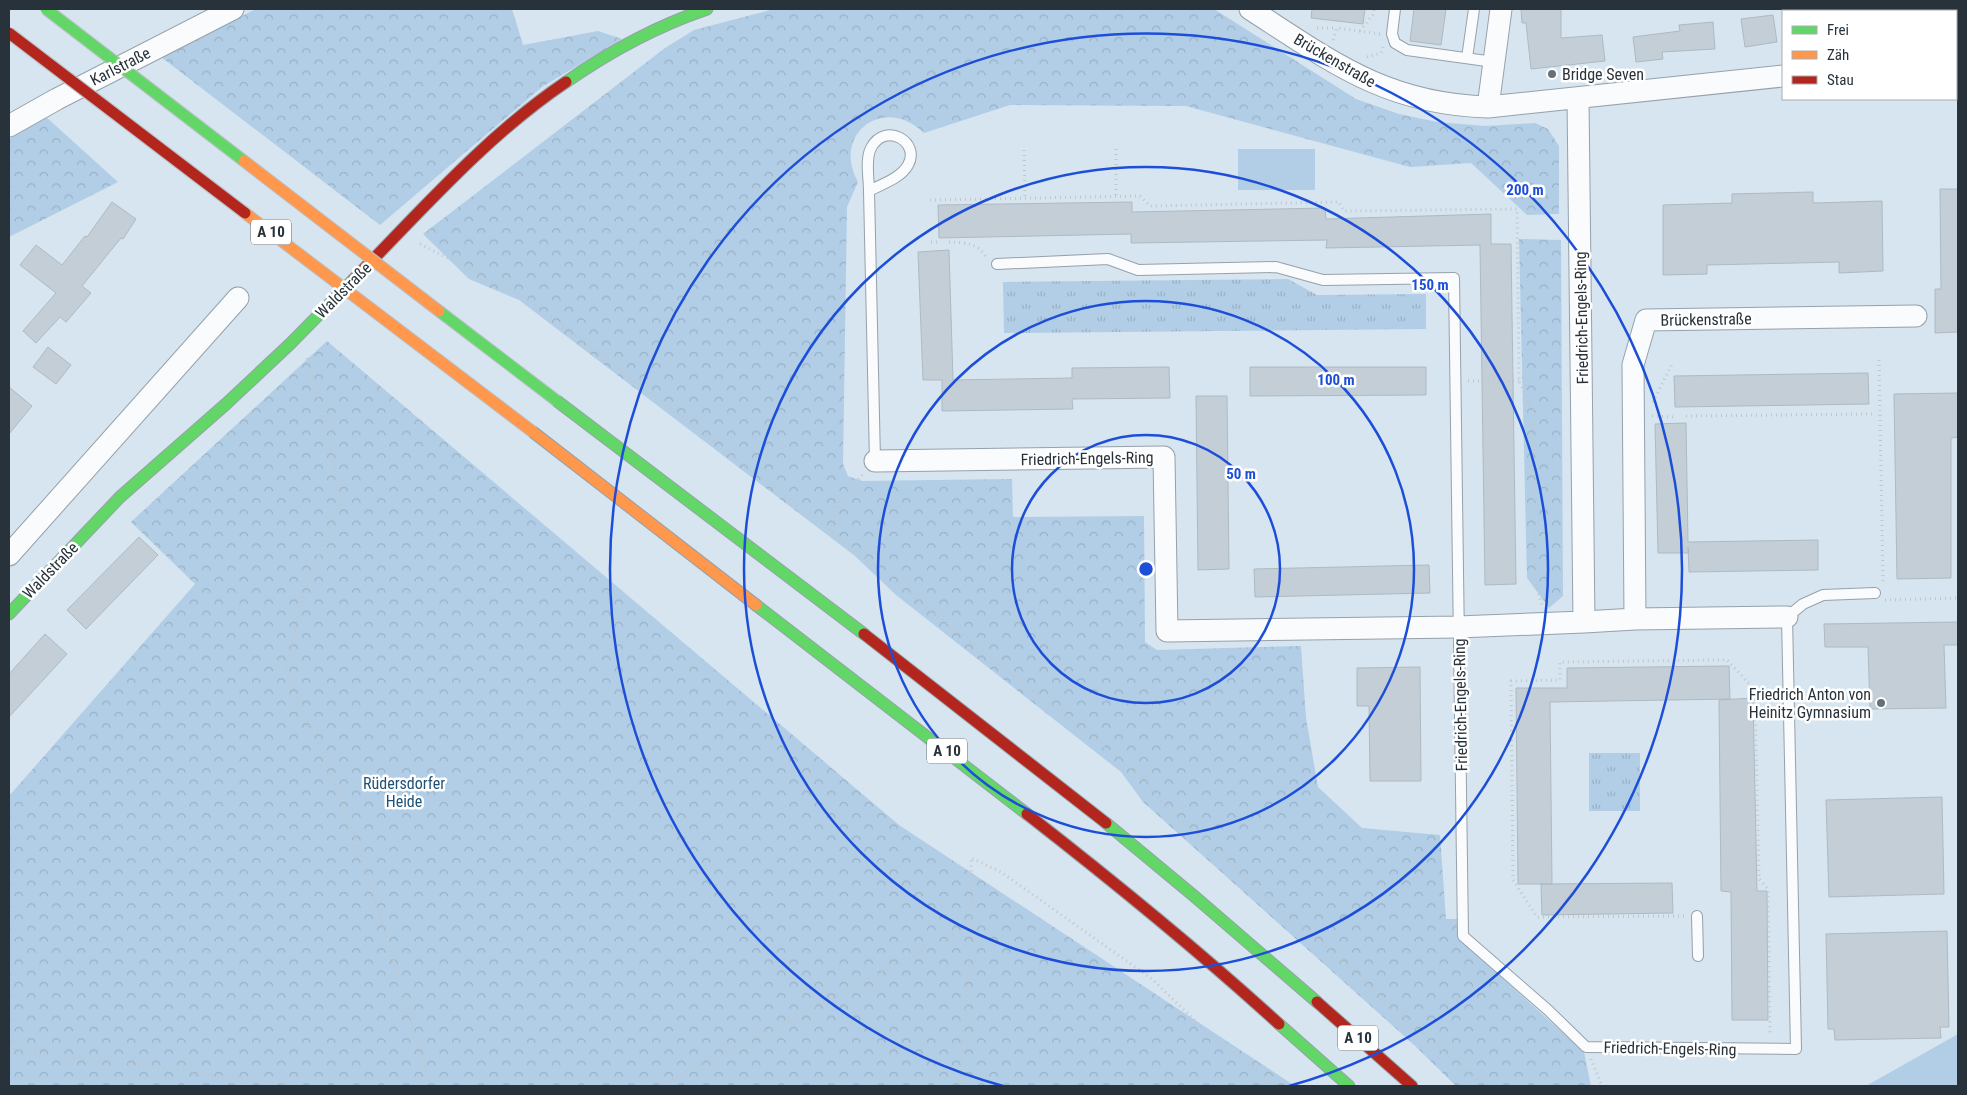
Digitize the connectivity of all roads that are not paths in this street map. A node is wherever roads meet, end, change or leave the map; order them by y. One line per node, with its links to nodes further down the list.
1 (46, 9): 30 (main road, A 10, bridge)
2 (233, 9): 14 (street, Karlstraße)
3 (707, 9): 22 (main road, Waldstraße)
4 (1250, 9): 13 (street, Brückenstraße)
5 (1395, 9): 9 (lane)
6 (1474, 9): 9 (lane)
7 (1500, 9): 10 (street)
8 (9, 33): 29 (main road, A 10, bridge)
9 (1467, 58): 10 (lane)
10 (1494, 62): 13 (street)
11 (1782, 76): 12 (street, Brückenstraße)
12 (1578, 98): 13 (street, Brückenstraße); 25 (street, Friedrich-Engels-Ring)
13 (1488, 107)
14 (9, 126)
15 (869, 190): 15 (lane); 19 (lane)
16 (992, 262): 26 (lane, Friedrich-Engels-Ring)
17 (238, 298): 20 (street)
18 (1916, 316): 24 (street, Brückenstraße)
19 (875, 461): 26 (street, Friedrich-Engels-Ring)
20 (9, 555)
21 (1879, 591): 23 (lane)
22 (9, 614)
23 (1787, 617): 24 (street); 26 (lane, Friedrich-Engels-Ring)
24 (1635, 619): 25 (street)
25 (1584, 622): 26 (street, Friedrich-Engels-Ring)
26 (1458, 627)
27 (1697, 916): 28 (lane)
28 (1698, 956)
29 (1349, 1086)
30 (1412, 1086)

